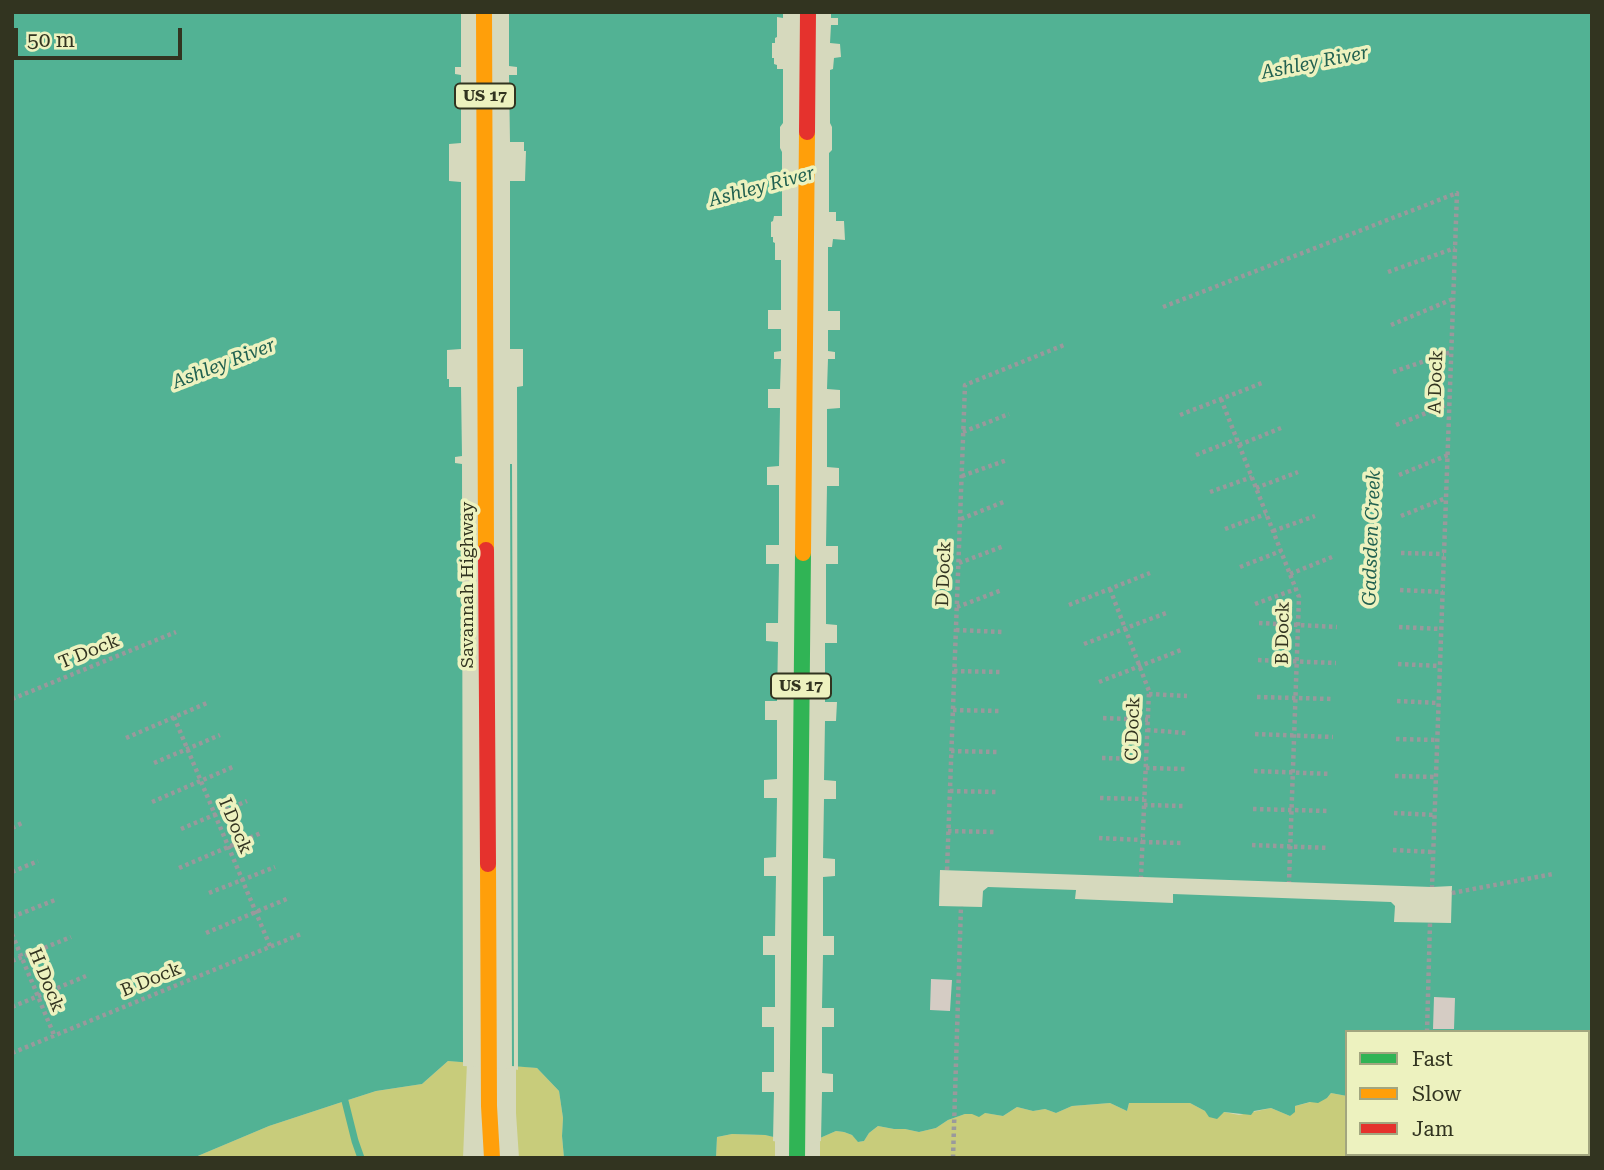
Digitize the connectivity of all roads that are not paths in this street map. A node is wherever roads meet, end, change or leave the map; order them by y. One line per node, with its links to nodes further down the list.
1 (484, 12): 3 (highway, Savannah Highway / US 17)
2 (808, 12): 6 (highway, US 17)
3 (489, 1125): 4 (highway); 5 (highway, Savannah Highway / US 17)
4 (484, 1158)
5 (492, 1158)
6 (797, 1158)

